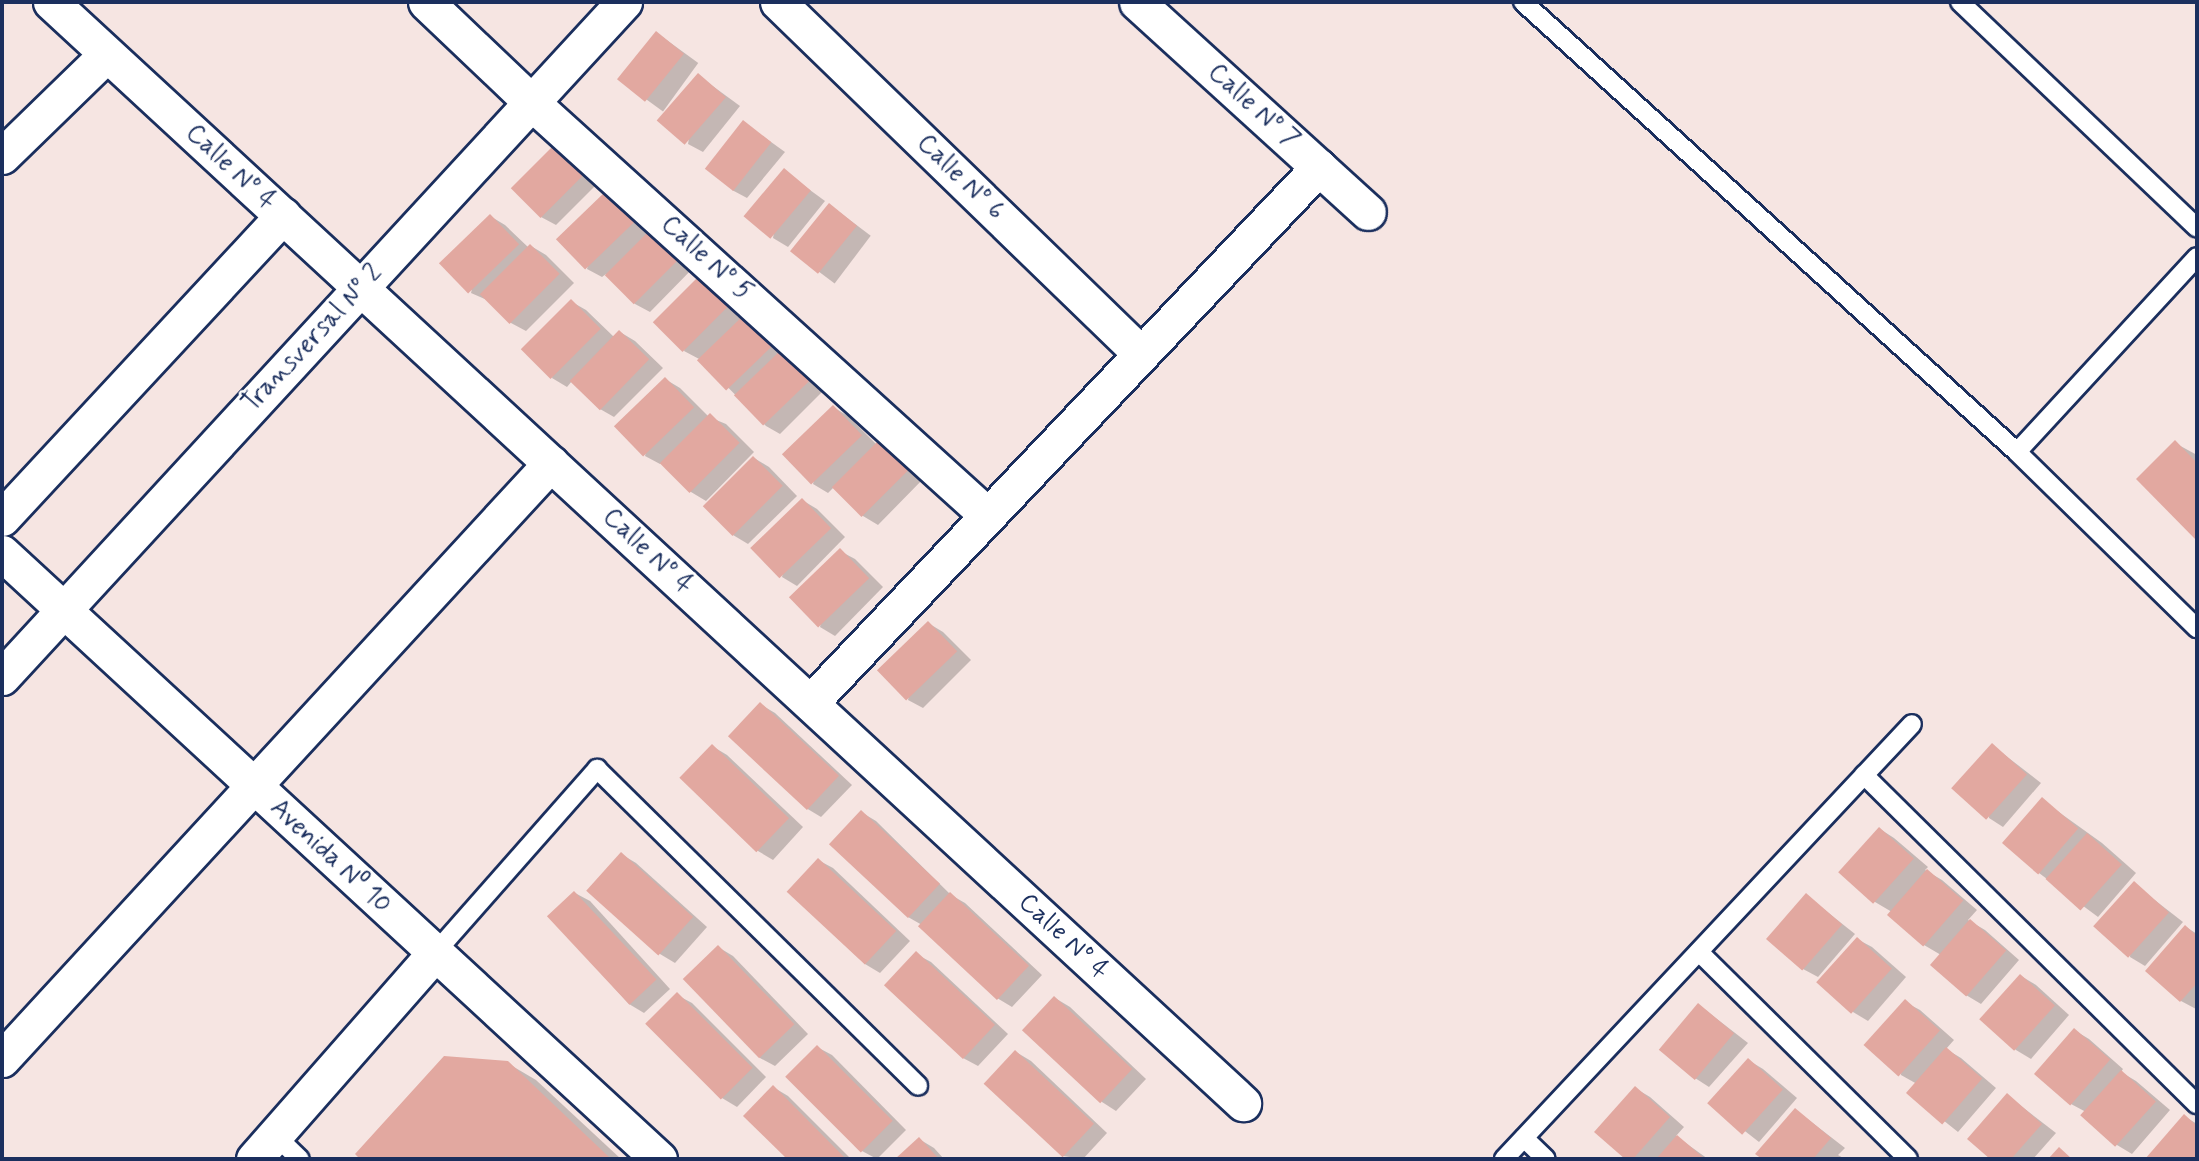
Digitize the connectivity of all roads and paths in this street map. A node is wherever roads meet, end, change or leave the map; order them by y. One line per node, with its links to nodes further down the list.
1 (51, 2): 8 (street, Calle Nº 4)
2 (426, 2): 9 (street, Calle Nº 5)
3 (624, 2): 9 (street, Transversal Nº 2)
4 (778, 2): 17 (street, Calle Nº 6)
5 (1137, 2): 11 (street, Calle Nº 7)
6 (1523, 2): 18 (lane)
7 (1960, 2): 14 (lane)
8 (107, 54): 10 (street); 13 (street, Calle Nº 4)
9 (531, 102): 16 (street, Transversal Nº 2); 20 (street, Calle Nº 5)
10 (2, 156)
11 (1319, 167): 12 (street, Calle Nº 7); 17 (street)
12 (1368, 212)
13 (283, 216): 16 (street, Calle Nº 4); 21 (street)
14 (2197, 228)
15 (2197, 257): 18 (lane)
16 (360, 288): 19 (street, Calle Nº 4); 23 (street, Transversal Nº 2)
17 (1141, 354): 20 (street)
18 (2017, 452): 24 (lane)
19 (551, 463): 26 (street, Calle Nº 4); 29 (street)
20 (987, 515): 26 (street)
21 (2, 518)
22 (2, 553): 23 (street, Avenida N⁰ 10)
23 (64, 610): 25 (street, Transversal Nº 2); 29 (street, Avenida N⁰ 10)
24 (2197, 628)
25 (2, 677)
26 (810, 703): 34 (street, Calle Nº 4)
27 (1912, 724): 28 (lane)
28 (1864, 775): 30 (lane); 35 (lane)
29 (253, 784): 31 (street, Avenida N⁰ 10); 32 (street)
30 (1699, 952): 36 (lane); 41 (lane)
31 (434, 954): 33 (lane); 37 (street); 38 (street, Avenida N⁰ 10)
32 (2, 1059)
33 (918, 1086)
34 (1243, 1103)
35 (2197, 1104)
36 (1524, 1138): 39 (lane); 40 (lane)
37 (277, 1152)
38 (659, 1159)
39 (1504, 1159)
40 (1546, 1159)
41 (1908, 1159)

